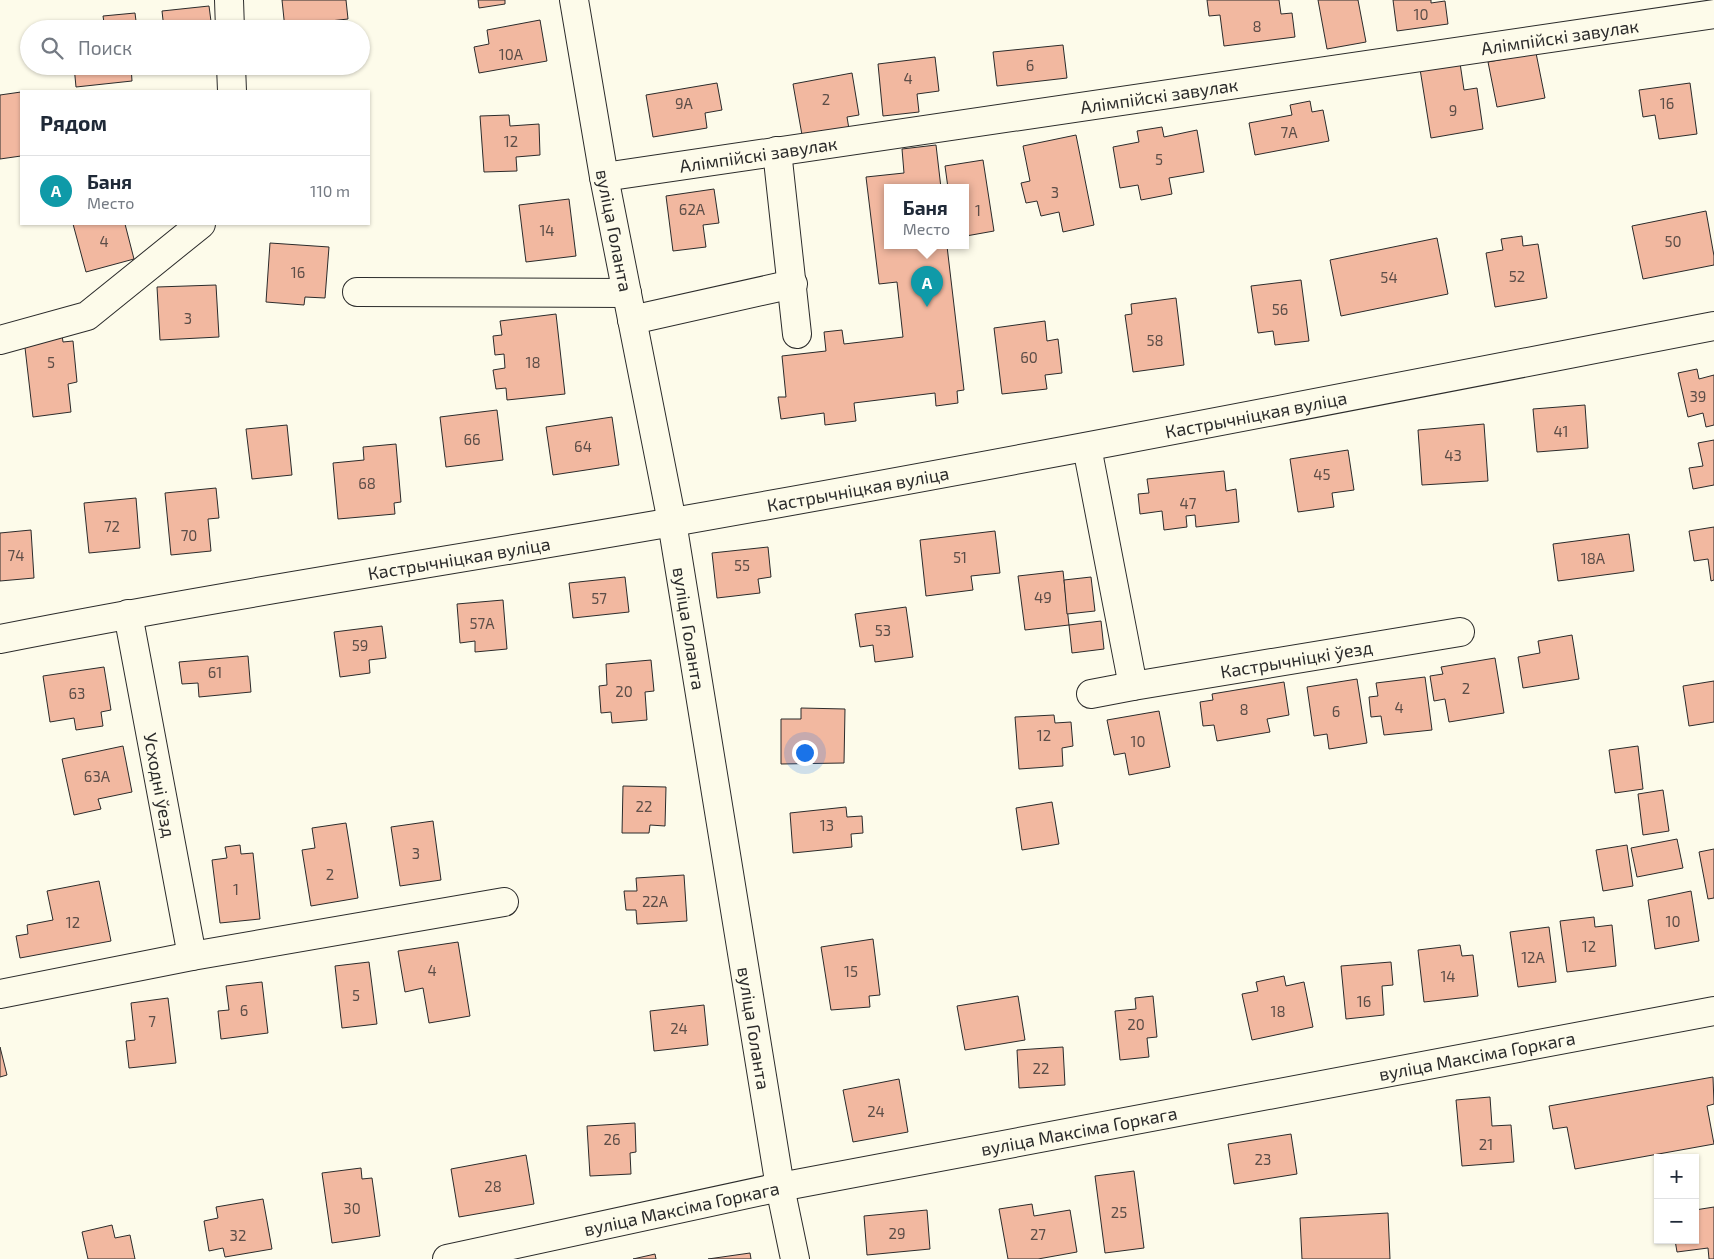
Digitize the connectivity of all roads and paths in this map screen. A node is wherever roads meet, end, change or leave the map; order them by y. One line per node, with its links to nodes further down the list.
1 (229, 0): 4 (street)
2 (574, 0): 8 (street, вуліца Голанта)
3 (1714, 14): 7 (street, Алімпійскі завулак)
4 (230, 20)
5 (231, 75): 6 (street)
6 (232, 90)
7 (777, 151): 8 (street, Алімпійскі завулак); 10 (street)
8 (604, 177): 12 (street, вуліца Голанта)
9 (200, 225): 16 (street)
10 (793, 284): 13 (street); 15 (street)
11 (357, 292): 12 (street)
12 (627, 293): 13 (street, вуліца Голанта)
13 (632, 320): 18 (street, вуліца Голанта)
14 (1714, 326): 17 (street, Кастрычніцкая вуліца)
15 (797, 334)
16 (0, 340)
17 (1087, 448): 18 (street, Кастрычніцкая вуліца); 22 (street)
18 (672, 522): 19 (street, Кастрычніцкая вуліца); 28 (street, вуліца Голанта)
19 (128, 614): 21 (street, Кастрычніцкая вуліца); 25 (street, Усходні ўезд)
20 (1460, 632): 22 (street, Кастрычніцкі ўезд)
21 (0, 639)
22 (1133, 686): 23 (street, Кастрычніцкі ўезд)
23 (1091, 694)
24 (504, 902): 25 (street)
25 (192, 956): 26 (street)
26 (0, 994)
27 (1714, 1011): 28 (street, вуліца Максіма Горкага)
28 (780, 1187): 29 (street, вуліца Максіма Горкага); 30 (street, вуліца Голанта)
29 (446, 1259)
30 (795, 1259)

